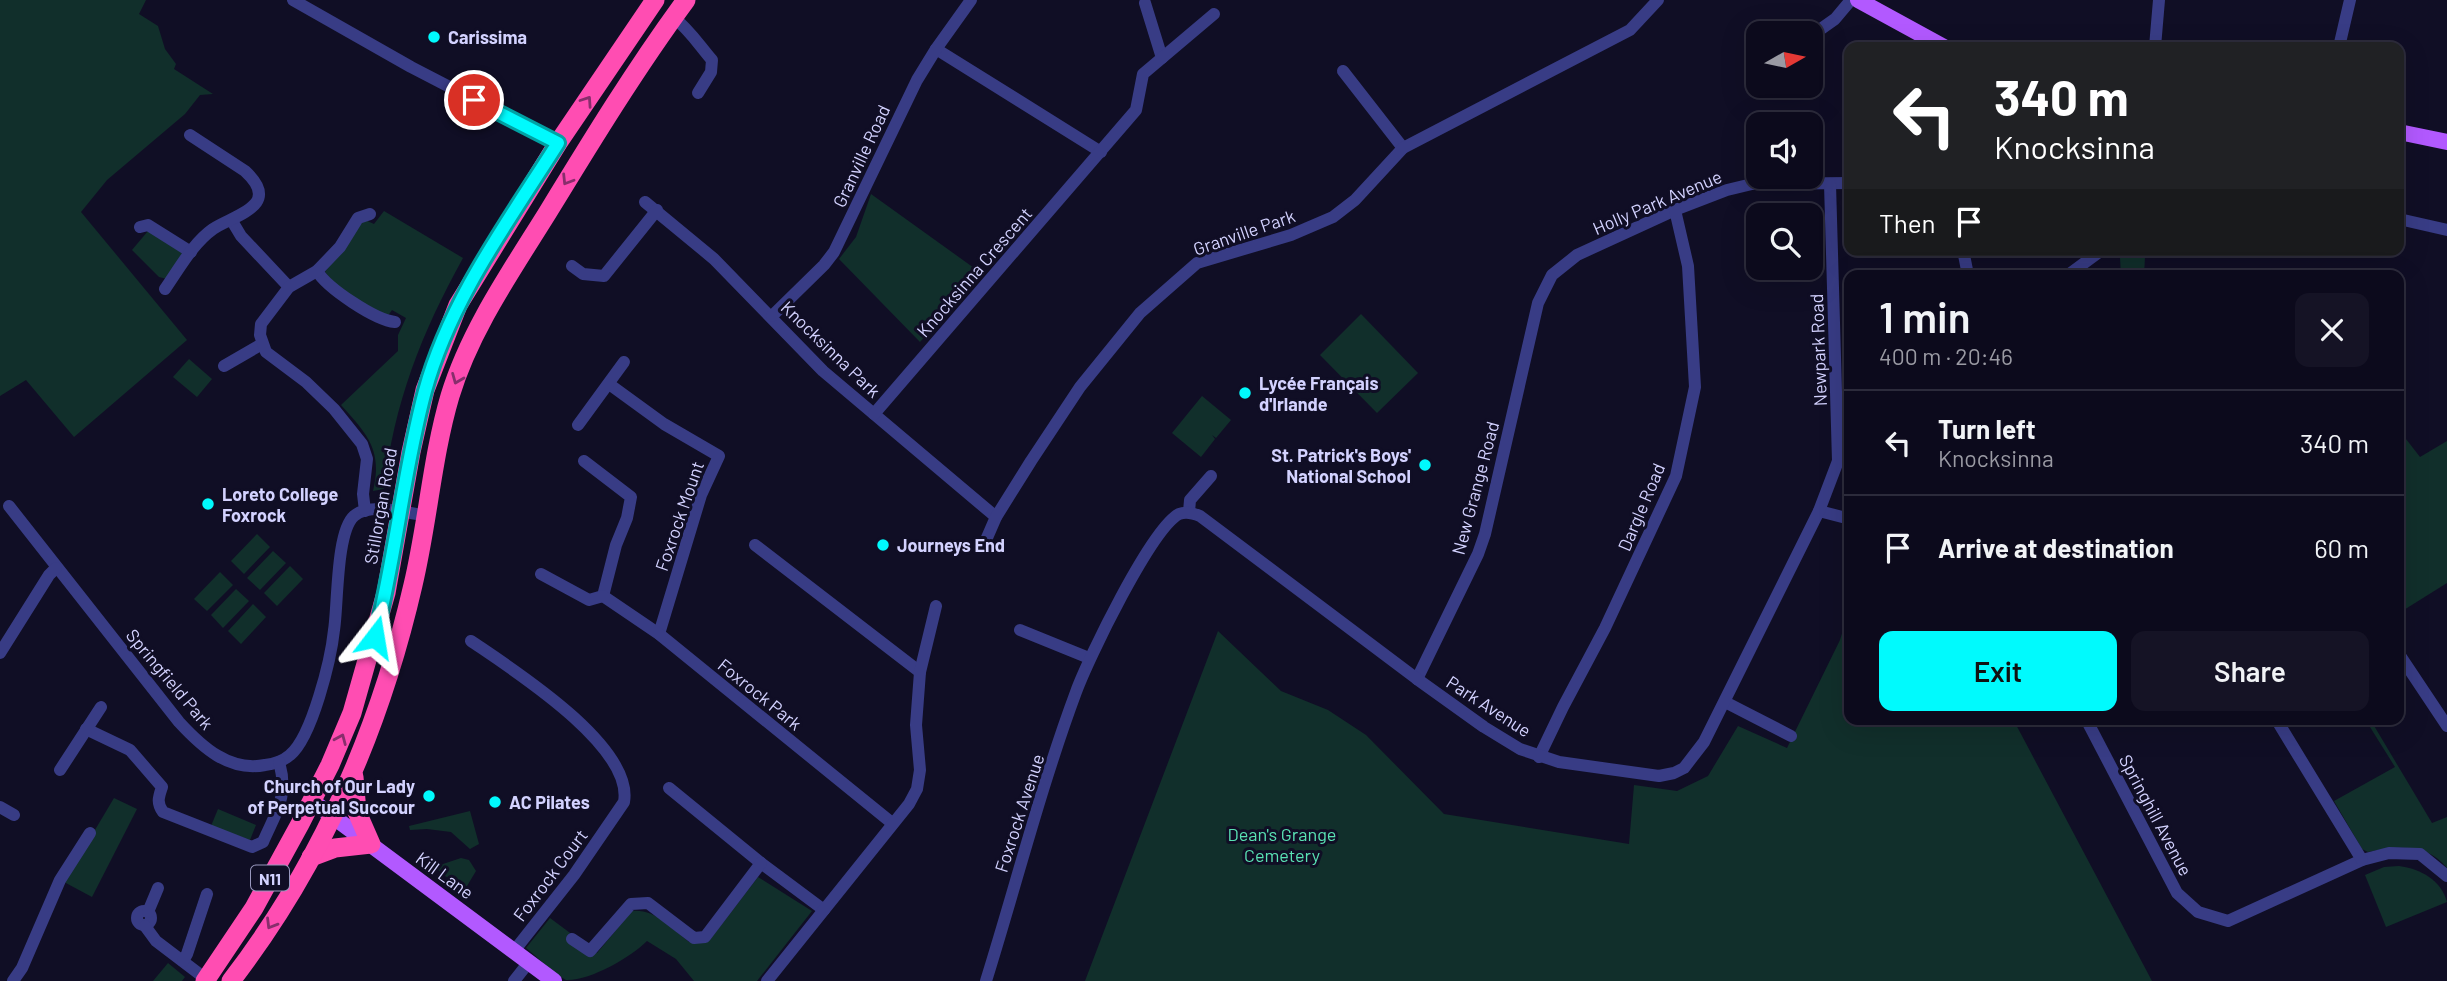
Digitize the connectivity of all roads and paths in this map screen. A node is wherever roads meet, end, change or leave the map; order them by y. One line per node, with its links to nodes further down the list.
1 (293, 0): 24 (street)
2 (655, 0): 24 (highway, Stillorgan Road / N11, one-way to 2)
3 (685, 0): 12 (highway, N11)
4 (971, 0): 17 (street, Granville Road)
5 (1658, 0): 25 (street, Granville Park)
6 (1851, 0): 13 (street)
7 (1858, 0): 14 (main road)
8 (2159, 0): 15 (street)
9 (2350, 0): 16 (street)
10 (1145, 3): 18 (street)
11 (1214, 15): 18 (street)
12 (673, 17): 20 (street); 60 (highway, N11, one-way to 60)
13 (1824, 27)
14 (1935, 42)
15 (2155, 42)
16 (2340, 42)
17 (936, 49): 26 (street); 44 (street, Granville Road)
18 (1162, 58): 26 (street, Knocksinna Crescent)
19 (1343, 71): 25 (street)
20 (698, 93)
21 (2404, 133): 23 (main road)
22 (190, 135): 34 (street)
23 (2447, 142)
24 (558, 143): 57 (highway, Stillorgan Road / N11)
25 (1403, 148): 61 (street, Granville Park)
26 (1101, 152): 51 (street, Knocksinna Crescent)
27 (1844, 183): 28 (street, Holly Park Avenue)
28 (1830, 184): 31 (street, Holly Park Avenue); 58 (street, Newpark Road)
29 (645, 201): 30 (street, Knocksinna Park)
30 (657, 209): 39 (street); 44 (street, Knocksinna Park)
31 (1675, 210): 46 (street, Holly Park Avenue); 84 (street, Dargle Road)
32 (370, 214): 41 (street)
33 (2404, 220): 36 (street)
34 (232, 221): 37 (street); 42 (street)
35 (140, 227): 37 (street)
36 (2447, 230)
37 (191, 253): 43 (street)
38 (2094, 256): 40 (street)
39 (572, 265)
40 (2075, 270)
41 (317, 271): 42 (street); 45 (street)
42 (289, 286): 47 (street)
43 (165, 289)
44 (772, 316): 51 (street, Knocksinna Park)
45 (395, 322)
46 (1530, 338): 76 (street, New Grange Road)
47 (262, 344): 49 (street); 56 (street)
48 (624, 362): 50 (street)
49 (224, 366)
50 (609, 384): 52 (street); 70 (street, Foxrock Mount)
51 (874, 414): 61 (street, Knocksinna Park)
52 (578, 425)
53 (584, 461): 67 (street)
54 (1211, 476): 59 (street)
55 (9, 506): 65 (street, Springfield Park)
56 (365, 511): 57 (street); 85 (street)
57 (401, 511): 60 (street); 91 (highway, Stillorgan Road / N11, one-way to 57)
58 (1819, 511): 62 (street); 77 (street, Newpark Road)
59 (1189, 512): 73 (street, Foxrock Avenue); 76 (street, Park Avenue)
60 (427, 516): 88 (highway, N11)
61 (996, 517): 63 (street, Granville Park)
62 (1844, 517)
63 (986, 540)
64 (755, 545): 75 (street)
65 (56, 568): 72 (street); 85 (street, Springfield Park)
66 (541, 574): 67 (street, Foxrock Park)
67 (603, 597): 70 (street, Foxrock Park)
68 (936, 606): 75 (street)
69 (1020, 630): 73 (street)
70 (659, 634): 94 (street, Foxrock Park)
71 (471, 641): 105 (street, Foxrock Court)
72 (0, 653)
73 (1090, 658): 114 (street, Foxrock Avenue)
74 (2404, 662): 81 (street)
75 (919, 672): 94 (street)
76 (1417, 679): 84 (street, Park Avenue)
77 (1724, 702): 83 (street); 86 (street, Newpark Road)
78 (101, 707): 82 (street)
79 (2089, 725): 98 (street, Springhill Avenue)
80 (2280, 725): 98 (street)
81 (2447, 726)
82 (86, 729): 85 (street); 87 (street)
83 (1791, 736)
84 (1539, 757): 86 (street, Park Avenue)
85 (279, 762)
86 (1684, 768)
87 (61, 770)
88 (354, 772): 93 (highway, N11); 96 (highway)
89 (669, 788): 99 (street)
90 (0, 807): 92 (street)
91 (308, 809): 93 (main road, Kill Lane); 109 (highway, N11)
92 (14, 815)
93 (333, 816): 96 (main road, Kill Lane); 97 (highway, N11)
94 (892, 823): 103 (street)
95 (90, 833): 110 (street)
96 (371, 844): 97 (highway); 105 (main road, Kill Lane)
97 (311, 857): 111 (highway, N11, one-way to 111)
98 (2362, 860): 100 (street, Springhill Avenue)
99 (761, 863): 103 (street); 104 (street)
100 (2447, 876)
101 (158, 888): 106 (street)
102 (207, 894): 106 (street)
103 (824, 910): 108 (street)
104 (572, 939)
105 (514, 951): 107 (main road, Kill Lane)
106 (183, 961): 109 (street)
107 (529, 962): 112 (street); 113 (main road, Kill Lane)
108 (772, 979)
109 (206, 980)
110 (13, 981)
111 (231, 981)
112 (514, 981)
113 (554, 981)
114 (986, 981)

